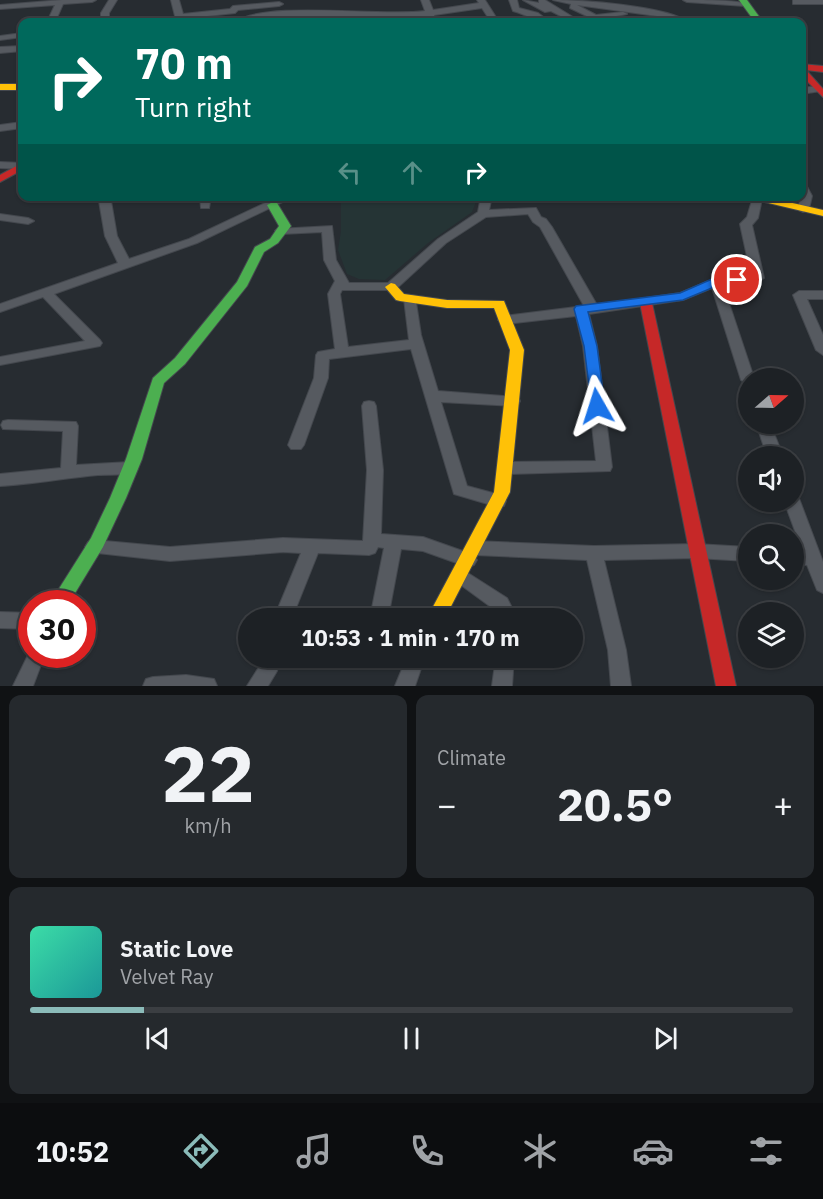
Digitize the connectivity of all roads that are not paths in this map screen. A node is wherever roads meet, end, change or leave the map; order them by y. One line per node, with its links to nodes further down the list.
1 (93, 0): 15 (street)
2 (113, 0): 26 (street)
3 (175, 0): 27 (street)
4 (225, 0): 19 (street)
5 (425, 0): 22 (street)
6 (557, 0): 17 (street)
7 (687, 0): 12 (street)
8 (514, 1): 9 (street); 20 (street)
9 (536, 1): 20 (street); 21 (street)
10 (46, 2): 15 (street); 18 (street)
11 (279, 2): 19 (street); 23 (street)
12 (744, 2): 40 (street)
13 (796, 2): 14 (street)
14 (823, 2)
15 (60, 3): 25 (street)
16 (482, 3): 22 (street); 34 (street)
17 (570, 4): 21 (street); 24 (street)
18 (0, 7)
19 (234, 9): 28 (street); 29 (street)
20 (523, 10): 35 (street); 36 (street)
21 (556, 10): 37 (street)
22 (428, 13): 32 (street); 33 (street)
23 (283, 15): 30 (street); 31 (street)
24 (674, 16): 38 (street); 39 (street)
25 (53, 18)
26 (105, 18)
27 (184, 18)
28 (194, 18)
29 (239, 18)
30 (265, 18)
31 (338, 18)
32 (372, 18)
33 (431, 18)
34 (492, 18)
35 (519, 18)
36 (538, 18)
37 (570, 18)
38 (659, 18)
39 (677, 18)
40 (756, 18)
41 (18, 36): 42 (street)
42 (0, 38)
43 (18, 49): 44 (street)
44 (0, 50)
45 (806, 69): 46 (street)
46 (823, 69)
47 (806, 76): 50 (street)
48 (0, 87): 49 (street)
49 (18, 87)
50 (815, 89)
51 (18, 126): 52 (street)
52 (0, 128)
53 (0, 165): 54 (street)
54 (18, 167)
55 (18, 169): 56 (street)
56 (0, 179)
57 (105, 201): 70 (street)
58 (281, 201): 63 (street)
59 (487, 201): 66 (street)
60 (751, 201): 72 (street)
61 (765, 201): 64 (street)
62 (805, 201): 64 (street)
63 (273, 205): 69 (street); 70 (street)
64 (803, 209): 65 (street)
65 (823, 213)
66 (483, 214): 73 (street); 79 (street)
67 (0, 218): 68 (street)
68 (28, 221)
69 (282, 231): 71 (street); 91 (street)
70 (126, 266): 74 (street)
71 (341, 281): 73 (street); 83 (street)
72 (716, 282): 77 (street); 85 (street)
73 (391, 287): 76 (street)
74 (44, 291): 78 (street); 84 (street)
75 (823, 295): 82 (street)
76 (410, 299): 80 (street); 81 (street)
77 (646, 303): 79 (street); 101 (street)
78 (0, 308)
79 (586, 309): 80 (street); 92 (street)
80 (505, 320): 87 (street)
81 (417, 344): 83 (street); 86 (street)
82 (823, 350)
83 (342, 352): 90 (street)
84 (1, 362)
85 (744, 368)
86 (431, 396): 87 (street); 95 (street)
87 (513, 401): 92 (street)
88 (369, 406): 97 (street)
89 (8, 425): 93 (street)
90 (296, 445)
91 (130, 468): 93 (street); 99 (street)
92 (505, 468): 95 (street)
93 (68, 474): 94 (street)
94 (0, 480)
95 (498, 501): 106 (street)
96 (796, 512): 105 (street)
97 (372, 540): 98 (street); 100 (street)
98 (394, 542): 106 (street); 110 (street)
99 (94, 546): 100 (street); 108 (street)
100 (312, 547): 109 (street)
101 (696, 551): 102 (street); 103 (street); 126 (street)
102 (594, 553): 106 (street); 125 (street)
103 (738, 553)
104 (804, 558): 105 (street)
105 (813, 558): 107 (street)
106 (468, 561): 111 (street); 112 (street)
107 (823, 585)
108 (67, 590)
109 (287, 608)
110 (382, 608)
111 (442, 608)
112 (503, 608)
113 (0, 620): 114 (street)
114 (18, 621)
115 (30, 668): 119 (street)
116 (268, 668): 122 (street)
117 (412, 668): 123 (street)
118 (504, 668): 124 (street)
119 (23, 686)
120 (153, 686): 121 (street)
121 (207, 686)
122 (257, 686)
123 (405, 686)
124 (502, 686)
125 (621, 686)
126 (726, 686)

